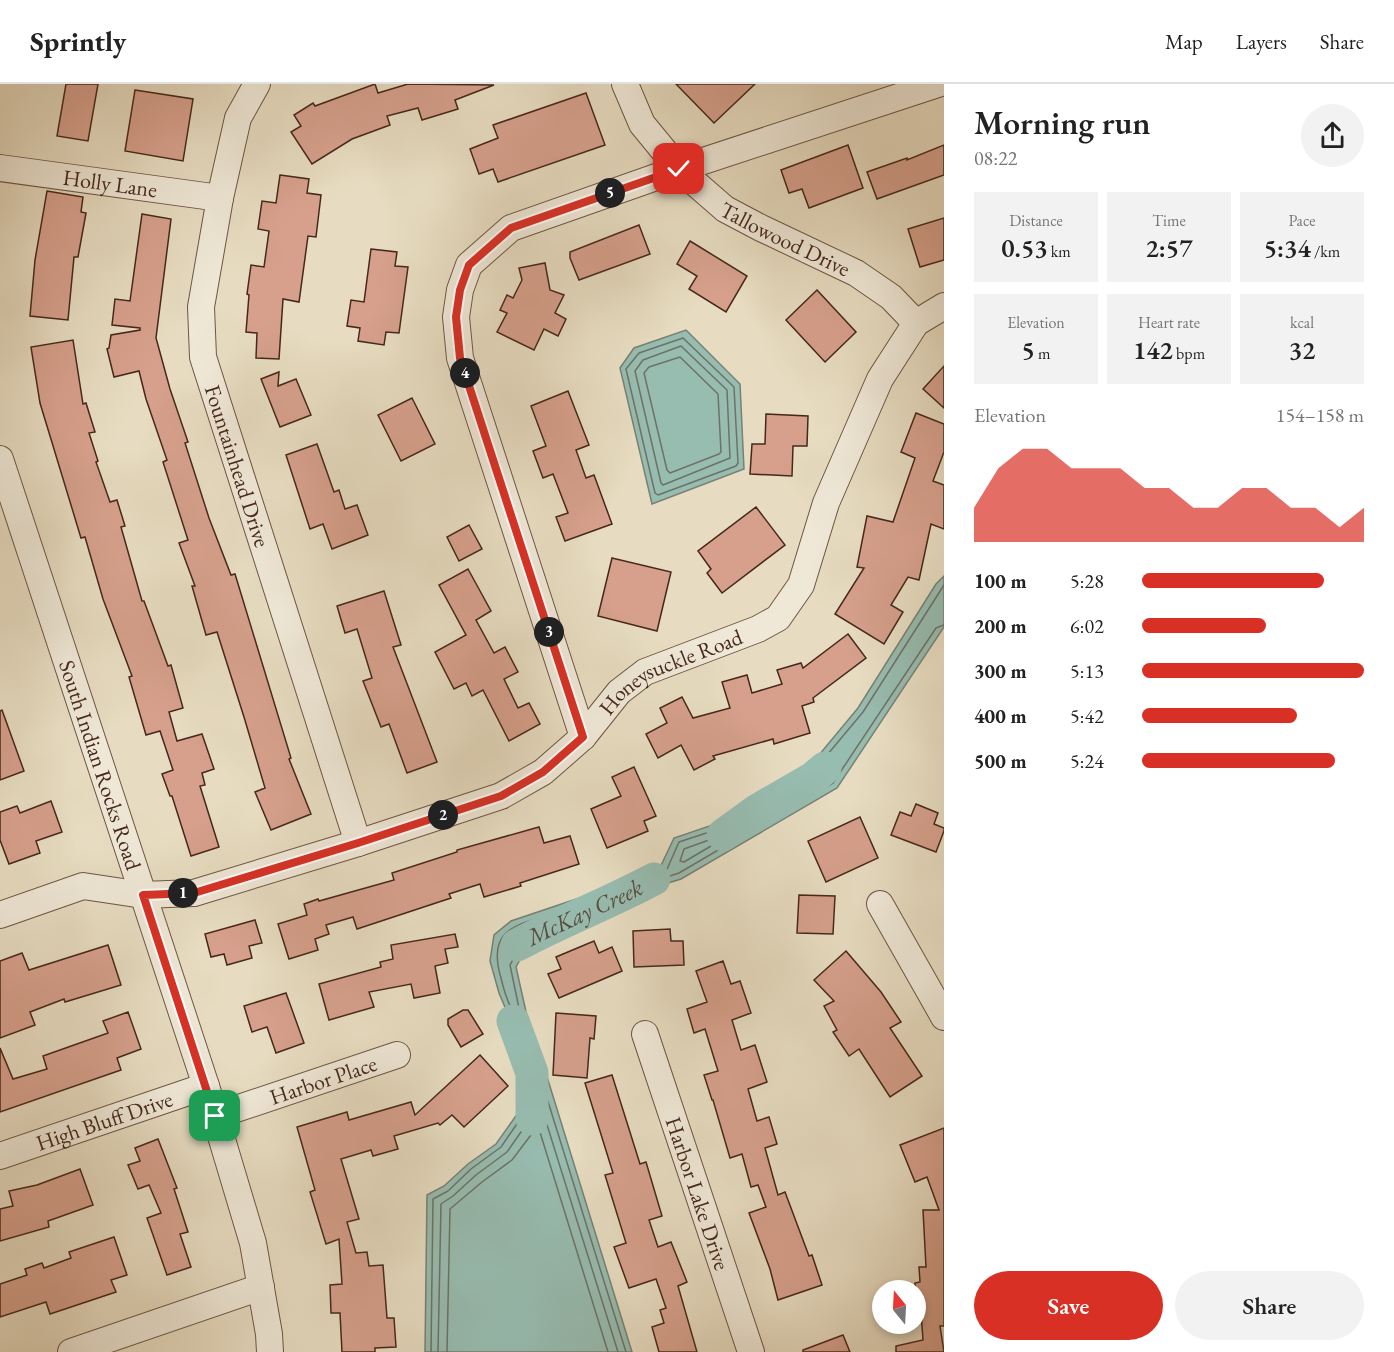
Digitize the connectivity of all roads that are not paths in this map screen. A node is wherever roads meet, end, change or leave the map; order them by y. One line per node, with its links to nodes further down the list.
1 (256, 84): 6 (street, Fountainhead Drive)
2 (625, 84): 5 (street, Tallowood Drive)
3 (938, 84): 5 (street)
4 (0, 168): 6 (street, Holly Lane)
5 (679, 169): 8 (street, Tallowood Drive); 10 (street)
6 (220, 198): 11 (street, Fountainhead Drive)
7 (944, 306): 8 (street, Honeysuckle Road)
8 (916, 323): 10 (street, Honeysuckle Road)
9 (0, 459): 12 (street, South Indian Rocks Road)
10 (583, 737): 11 (street, Honeysuckle Road)
11 (358, 843): 12 (street, Honeysuckle Road)
12 (143, 895): 14 (street, Honeysuckle Road); 19 (street, South Indian Rocks Road)
13 (880, 904): 15 (street)
14 (0, 915)
15 (935, 983): 16 (street)
16 (944, 1017)
17 (645, 1034): 25 (street, Harbor Lake Drive)
18 (397, 1055): 20 (street, Harbor Place)
19 (206, 1086): 20 (street, South Indian Rocks Road); 21 (street, High Bluff Drive)
20 (215, 1116): 22 (street, South Indian Rocks Road)
21 (0, 1156)
22 (261, 1287): 23 (street); 24 (street, South Indian Rocks Road)
23 (71, 1352)
24 (270, 1352)
25 (751, 1352)

